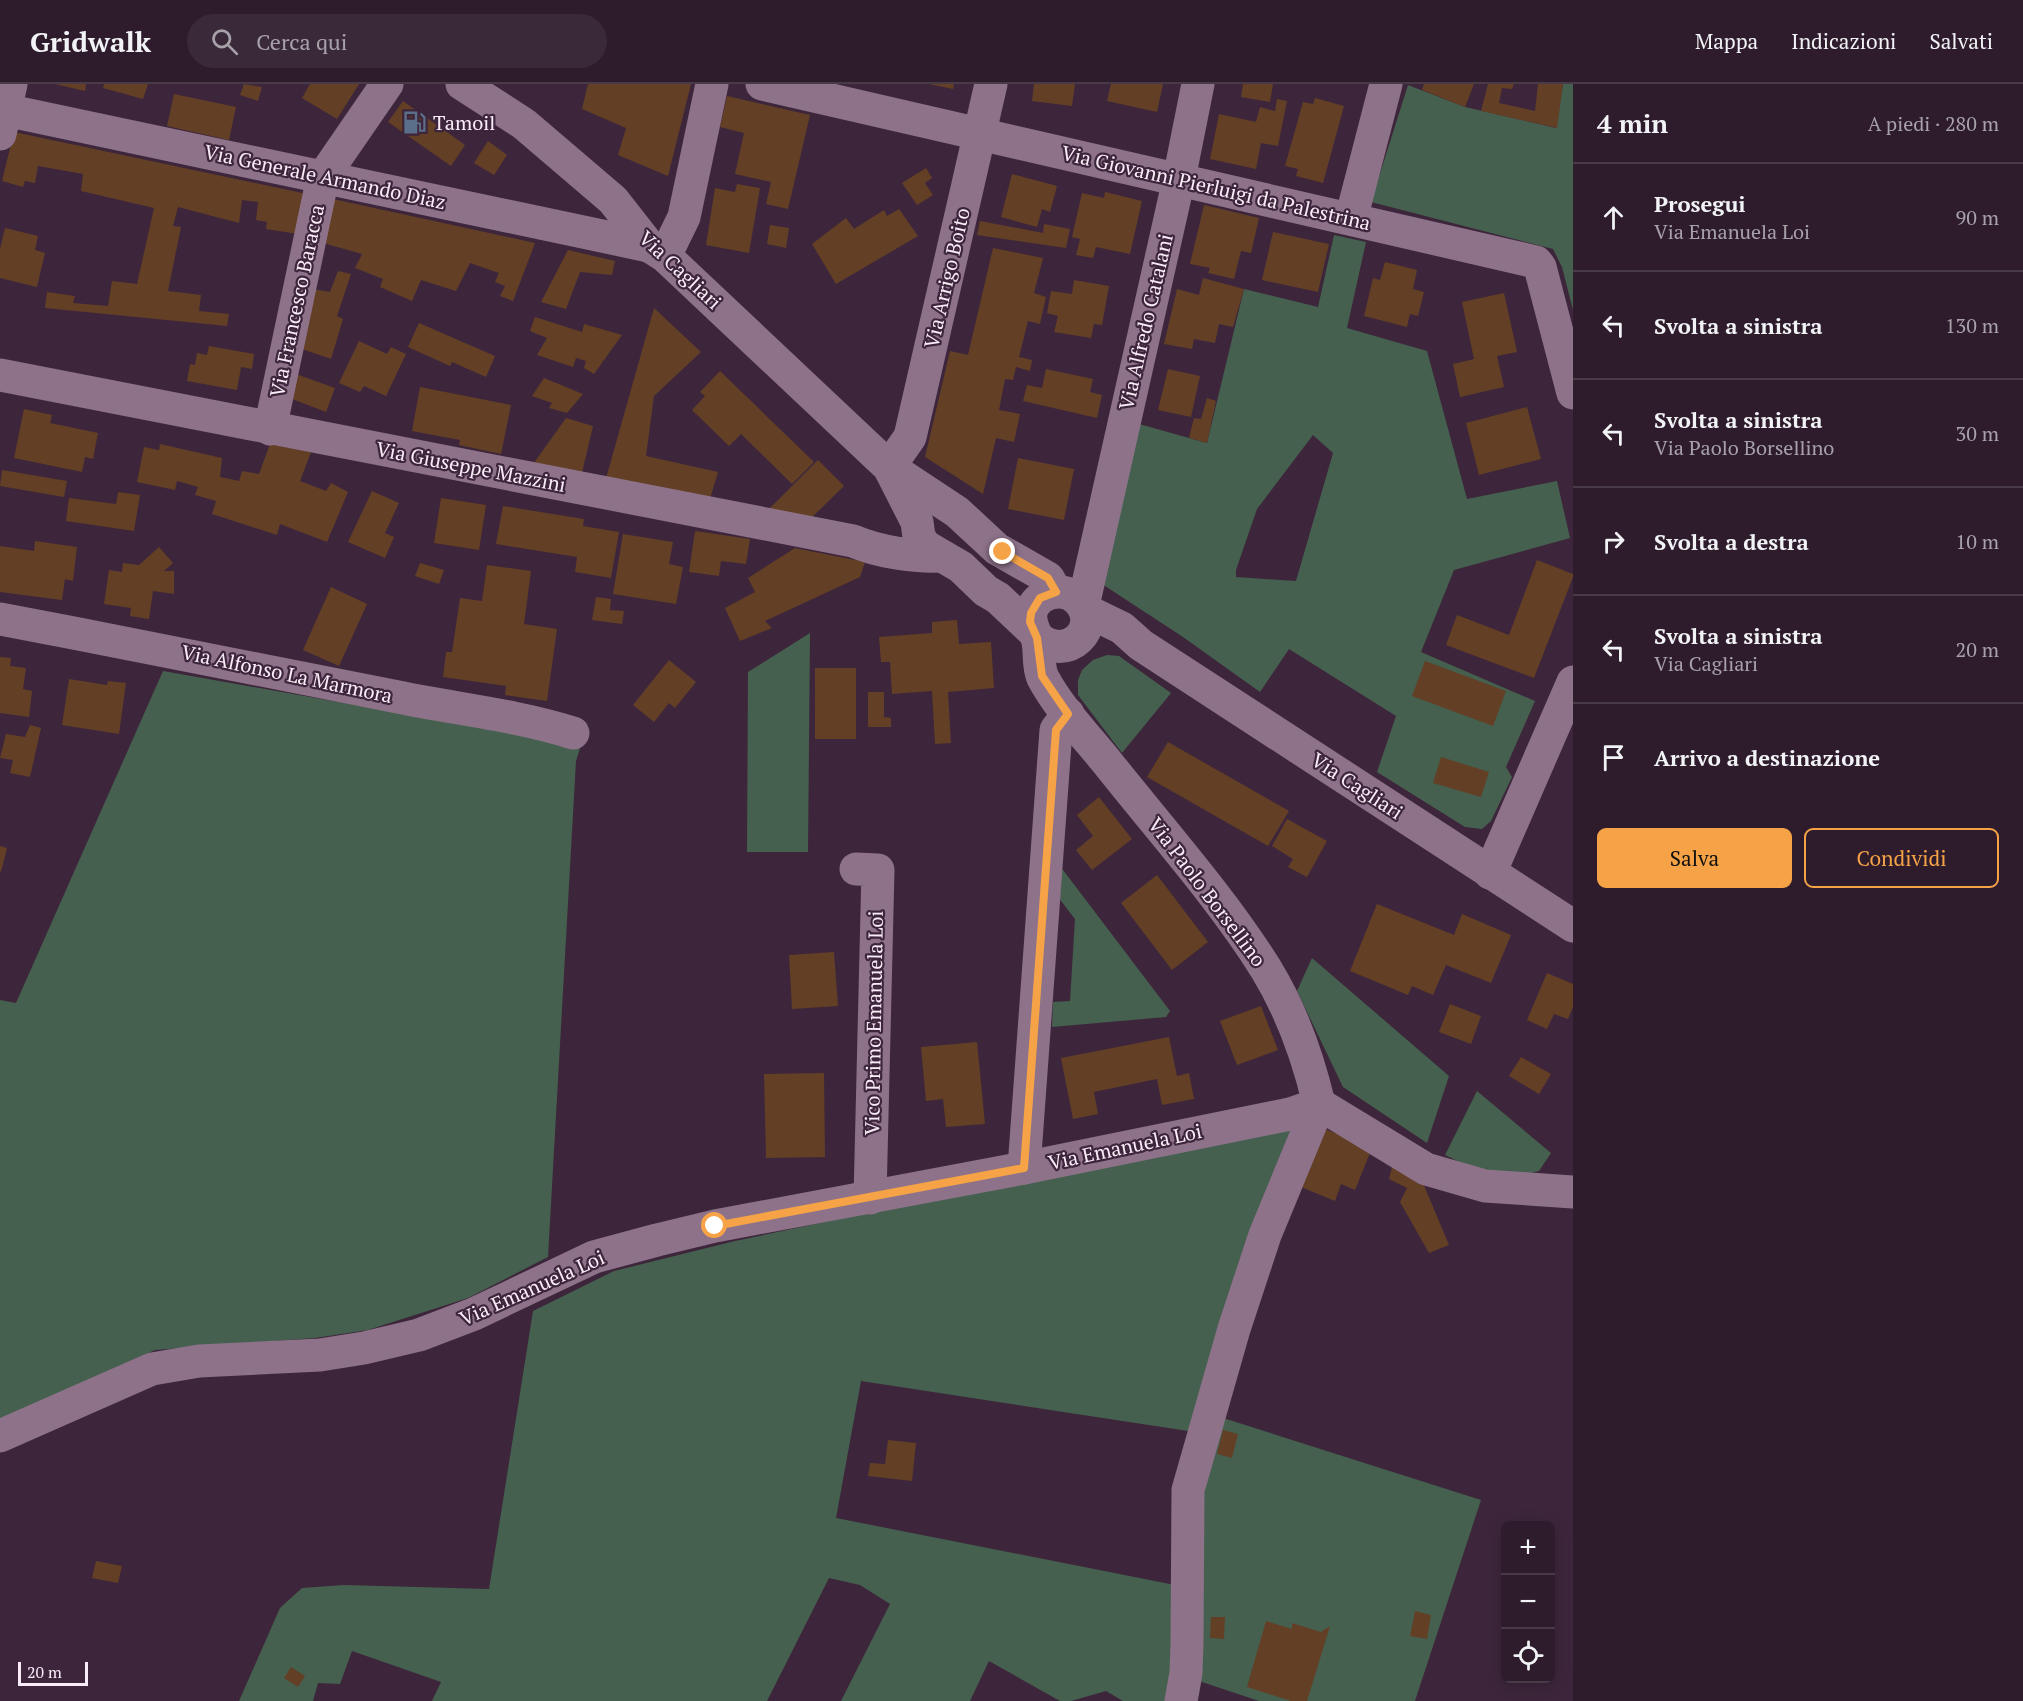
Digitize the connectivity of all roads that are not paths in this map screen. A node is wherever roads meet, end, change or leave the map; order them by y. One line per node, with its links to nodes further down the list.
1 (387, 84): 10 (street, Via Francesco Baracca)
2 (462, 84): 13 (street, Via Cagliari)
3 (712, 84): 13 (street)
4 (762, 84): 9 (street, Via Giovanni Pierluigi da Palestrina)
5 (992, 84): 9 (street, Via Arrigo Boito)
6 (1198, 84): 11 (street, Via Alfredo Catalani)
7 (1386, 84): 12 (street)
8 (4, 110): 10 (street, Via Generale Armando Diaz)
9 (980, 134): 11 (street, Via Giovanni Pierluigi da Palestrina); 17 (street, Via Arrigo Boito)
10 (323, 177): 13 (street, Via Generale Armando Diaz); 16 (street, Via Francesco Baracca)
11 (1179, 180): 12 (street, Via Giovanni Pierluigi da Palestrina); 21 (street, Via Alfredo Catalani)
12 (1351, 219): 15 (street, Via Giovanni Pierluigi da Palestrina)
13 (657, 251): 17 (street, Via Cagliari)
14 (0, 375): 16 (street, Via Giuseppe Mazzini)
15 (1573, 393)
16 (270, 429): 19 (street, Via Giuseppe Mazzini)
17 (889, 467): 18 (street, Via Cagliari)
18 (930, 513): 19 (street, Via Cagliari); 21 (street, Via Cagliari)
19 (941, 556): 20 (street, Via Cagliari)
20 (986, 591): 23 (street, Via Cagliari); 27 (street, Via Paolo Borsellino)
21 (1072, 600): 23 (street); 24 (street); 25 (street, Via Cagliari)
22 (0, 619): 28 (street, Via Alfonso La Marmora)
23 (1035, 634): 24 (street); 27 (street)
24 (1074, 643): 25 (street); 27 (street)
25 (1141, 645): 30 (street, Via Cagliari)
26 (1573, 682): 30 (street)
27 (1056, 697): 32 (street, Via Paolo Borsellino); 33 (street)
28 (573, 733)
29 (856, 869): 35 (street, Vico Primo Emanuela Loi)
30 (1490, 873): 31 (street, Via Cagliari)
31 (1573, 927)
32 (1319, 1104): 33 (street, Via Emanuela Loi); 34 (street); 37 (street)
33 (1024, 1168): 35 (street, Via Emanuela Loi)
34 (1573, 1192)
35 (870, 1198): 36 (street, Via Emanuela Loi)
36 (0, 1436)
37 (1181, 1701)

